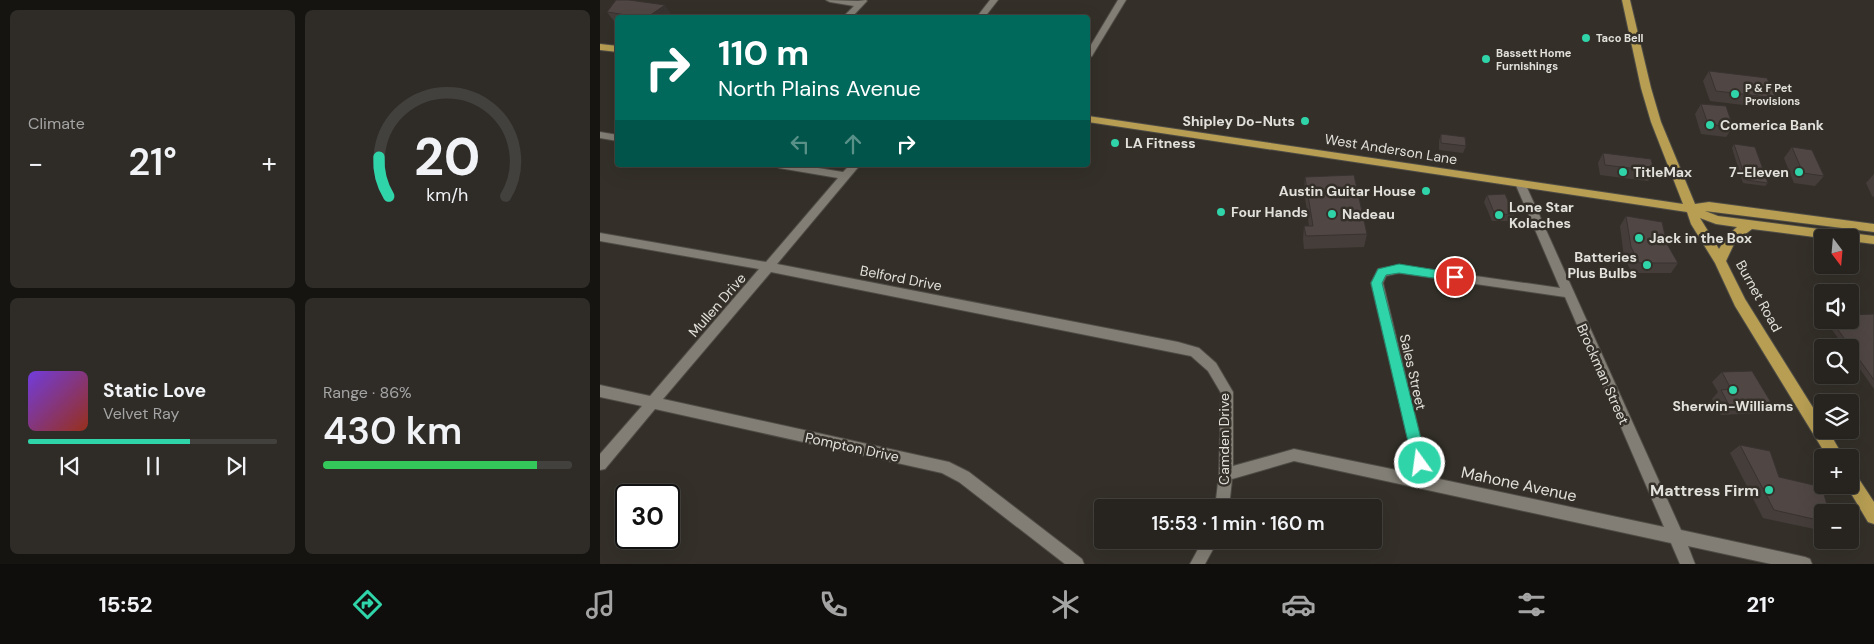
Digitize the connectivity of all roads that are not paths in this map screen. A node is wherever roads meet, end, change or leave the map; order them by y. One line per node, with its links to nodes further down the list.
1 (830, 0): 5 (street)
2 (994, 0): 7 (street)
3 (1122, 0): 10 (street)
4 (1626, 0): 18 (main road, Burnet Road)
5 (862, 2): 6 (street)
6 (849, 15)
7 (982, 15)
8 (600, 47): 9 (main road)
9 (615, 49)
10 (1090, 53)
11 (1090, 119): 17 (main road, West Anderson Lane)
12 (600, 135): 13 (street)
13 (615, 138)
14 (791, 167): 16 (street)
15 (853, 167): 16 (street, Mullen Drive)
16 (845, 176): 24 (street, Mullen Drive)
17 (1520, 183): 18 (main road, West Anderson Lane); 25 (street, Brockman Street)
18 (1691, 209): 19 (main road, West Anderson Lane); 20 (main road, West Anderson Lane); 23 (main road, Burnet Road)
19 (1752, 224): 22 (main road, West Anderson Lane); 23 (main road)
20 (1874, 228)
21 (600, 237): 24 (street, Belford Drive)
22 (1874, 240)
23 (1720, 261): 29 (main road, Burnet Road)
24 (770, 267): 26 (street, Belford Drive); 28 (street, Mullen Drive)
25 (1567, 293): 32 (street, Sales Street); 36 (street, Brockman Street)
26 (1195, 352): 31 (street, Camden Drive)
27 (600, 391): 28 (street, Pompton Drive)
28 (651, 402): 30 (street, Mullen Drive); 38 (street, Pompton Drive)
29 (1831, 449)
30 (600, 464)
31 (1226, 474): 32 (street, Mahone Avenue); 34 (street, Camden Drive)
32 (1424, 481): 36 (street, Mahone Avenue)
33 (1859, 492): 35 (main road)
34 (1223, 499)
35 (1874, 516)
36 (1676, 536): 40 (street, Brockman Street); 41 (street, Mahone Avenue)
37 (1206, 549): 39 (street)
38 (1076, 564)
39 (1197, 564)
40 (1688, 564)
41 (1805, 564)

